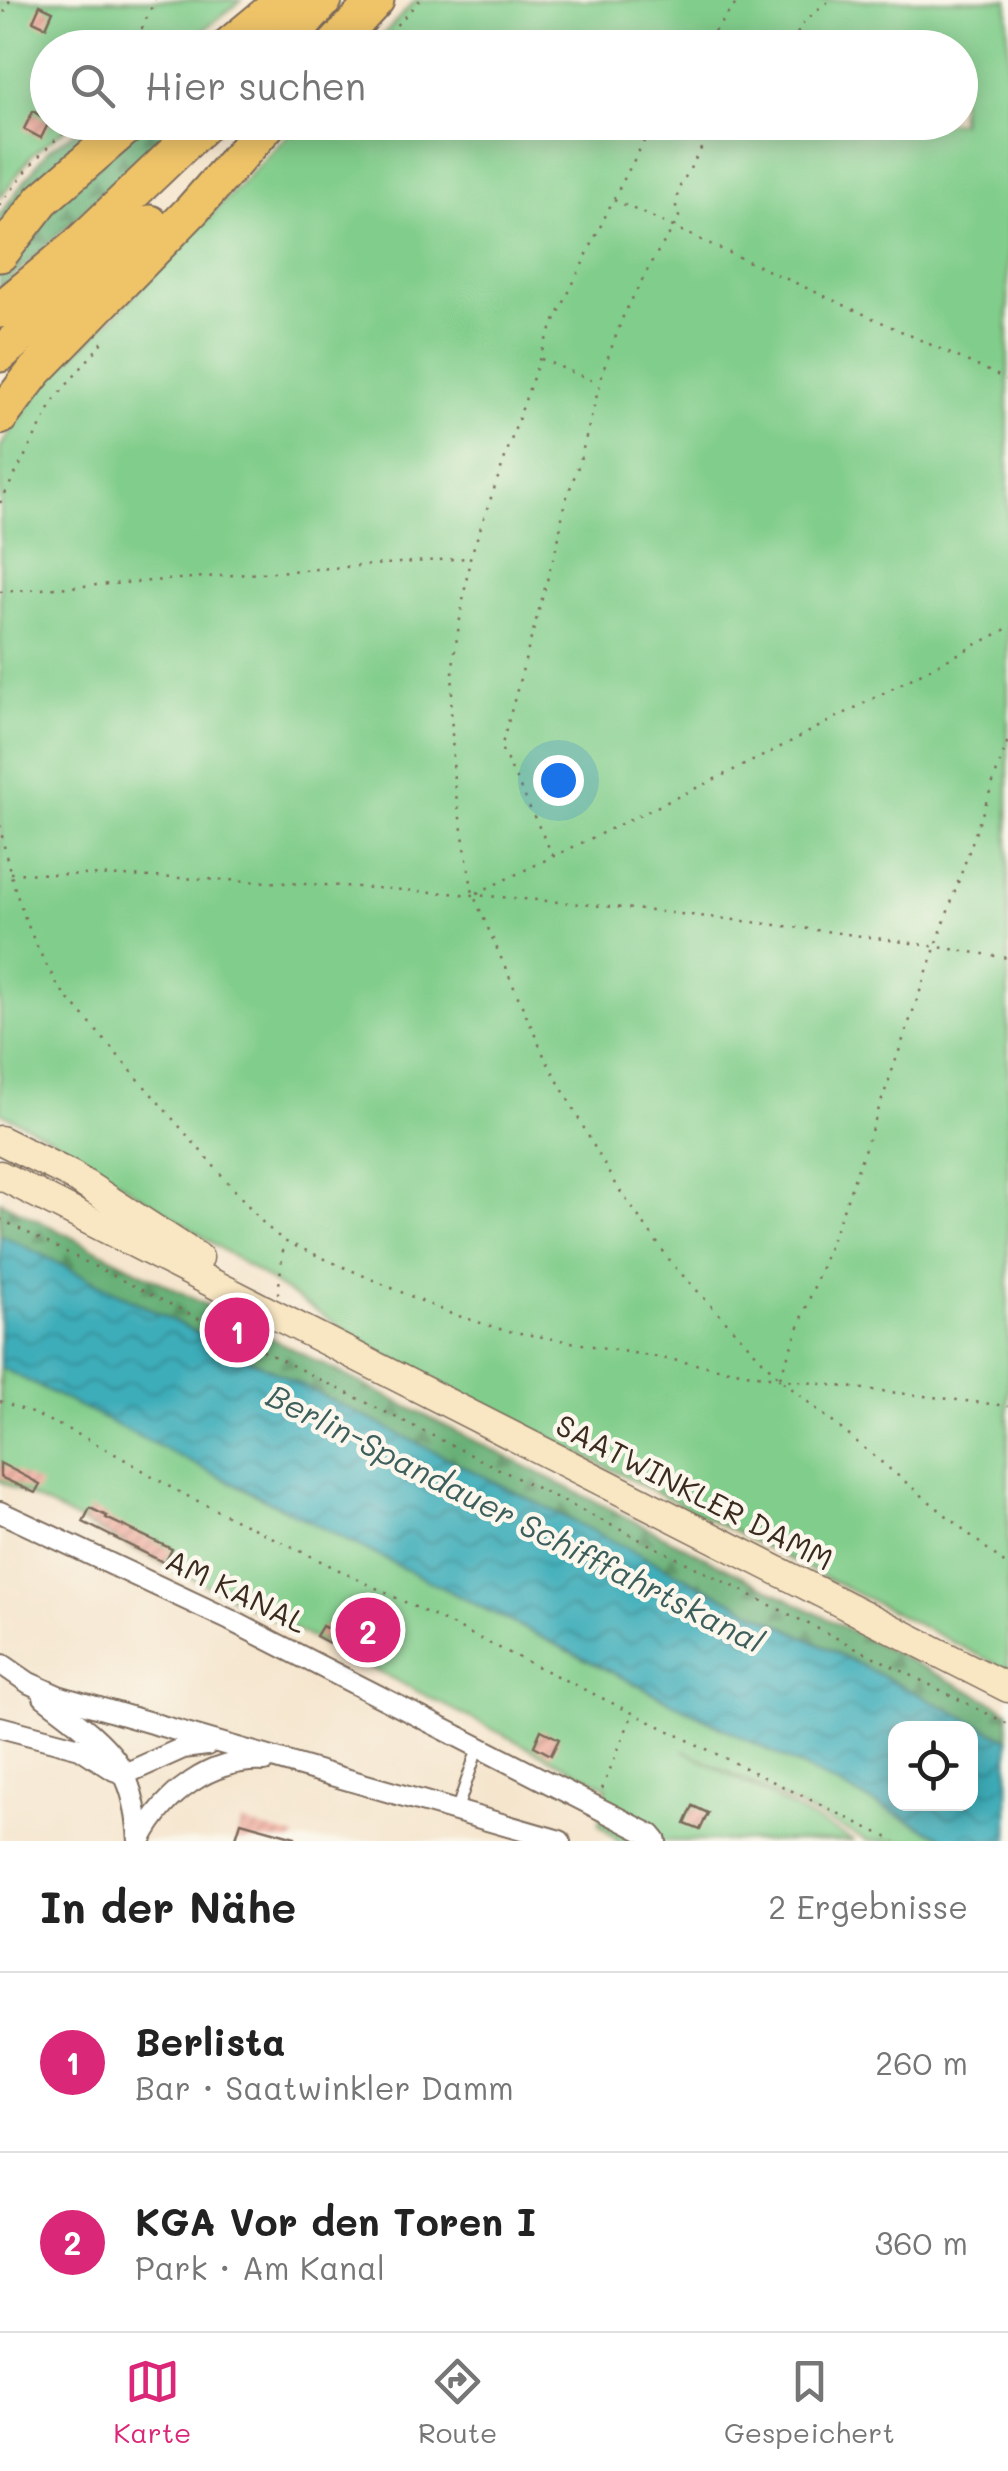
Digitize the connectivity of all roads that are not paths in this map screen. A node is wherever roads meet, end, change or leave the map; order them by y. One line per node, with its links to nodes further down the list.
1 (284, 0): 4 (highway)
2 (324, 0): 5 (highway)
3 (376, 0): 6 (highway)
4 (248, 30)
5 (298, 30)
6 (348, 30)
7 (110, 140): 11 (highway)
8 (189, 140): 12 (highway)
9 (237, 140): 13 (highway)
10 (254, 140): 14 (highway)
11 (0, 254)
12 (0, 310)
13 (0, 354)
14 (0, 416)
15 (0, 1140): 17 (main road, SAATWINKLER DAMM)
16 (0, 1174): 18 (main road, SAATWINKLER DAMM)
17 (70, 1175): 18 (main road); 19 (main road, SAATWINKLER DAMM)
18 (57, 1202): 19 (main road, SAATWINKLER DAMM)
19 (352, 1356): 22 (main road, SAATWINKLER DAMM)
20 (0, 1512): 25 (street, AM KANAL)
21 (2, 1663): 24 (street); 27 (street)
22 (1008, 1688)
23 (0, 1727): 27 (street)
24 (234, 1748): 26 (street); 27 (street)
25 (478, 1748): 28 (lane); 31 (street, AM KANAL)
26 (292, 1764): 28 (street); 29 (street)
27 (125, 1774): 29 (street)
28 (456, 1812): 30 (street)
29 (140, 1841)
30 (560, 1841)
31 (656, 1841)

